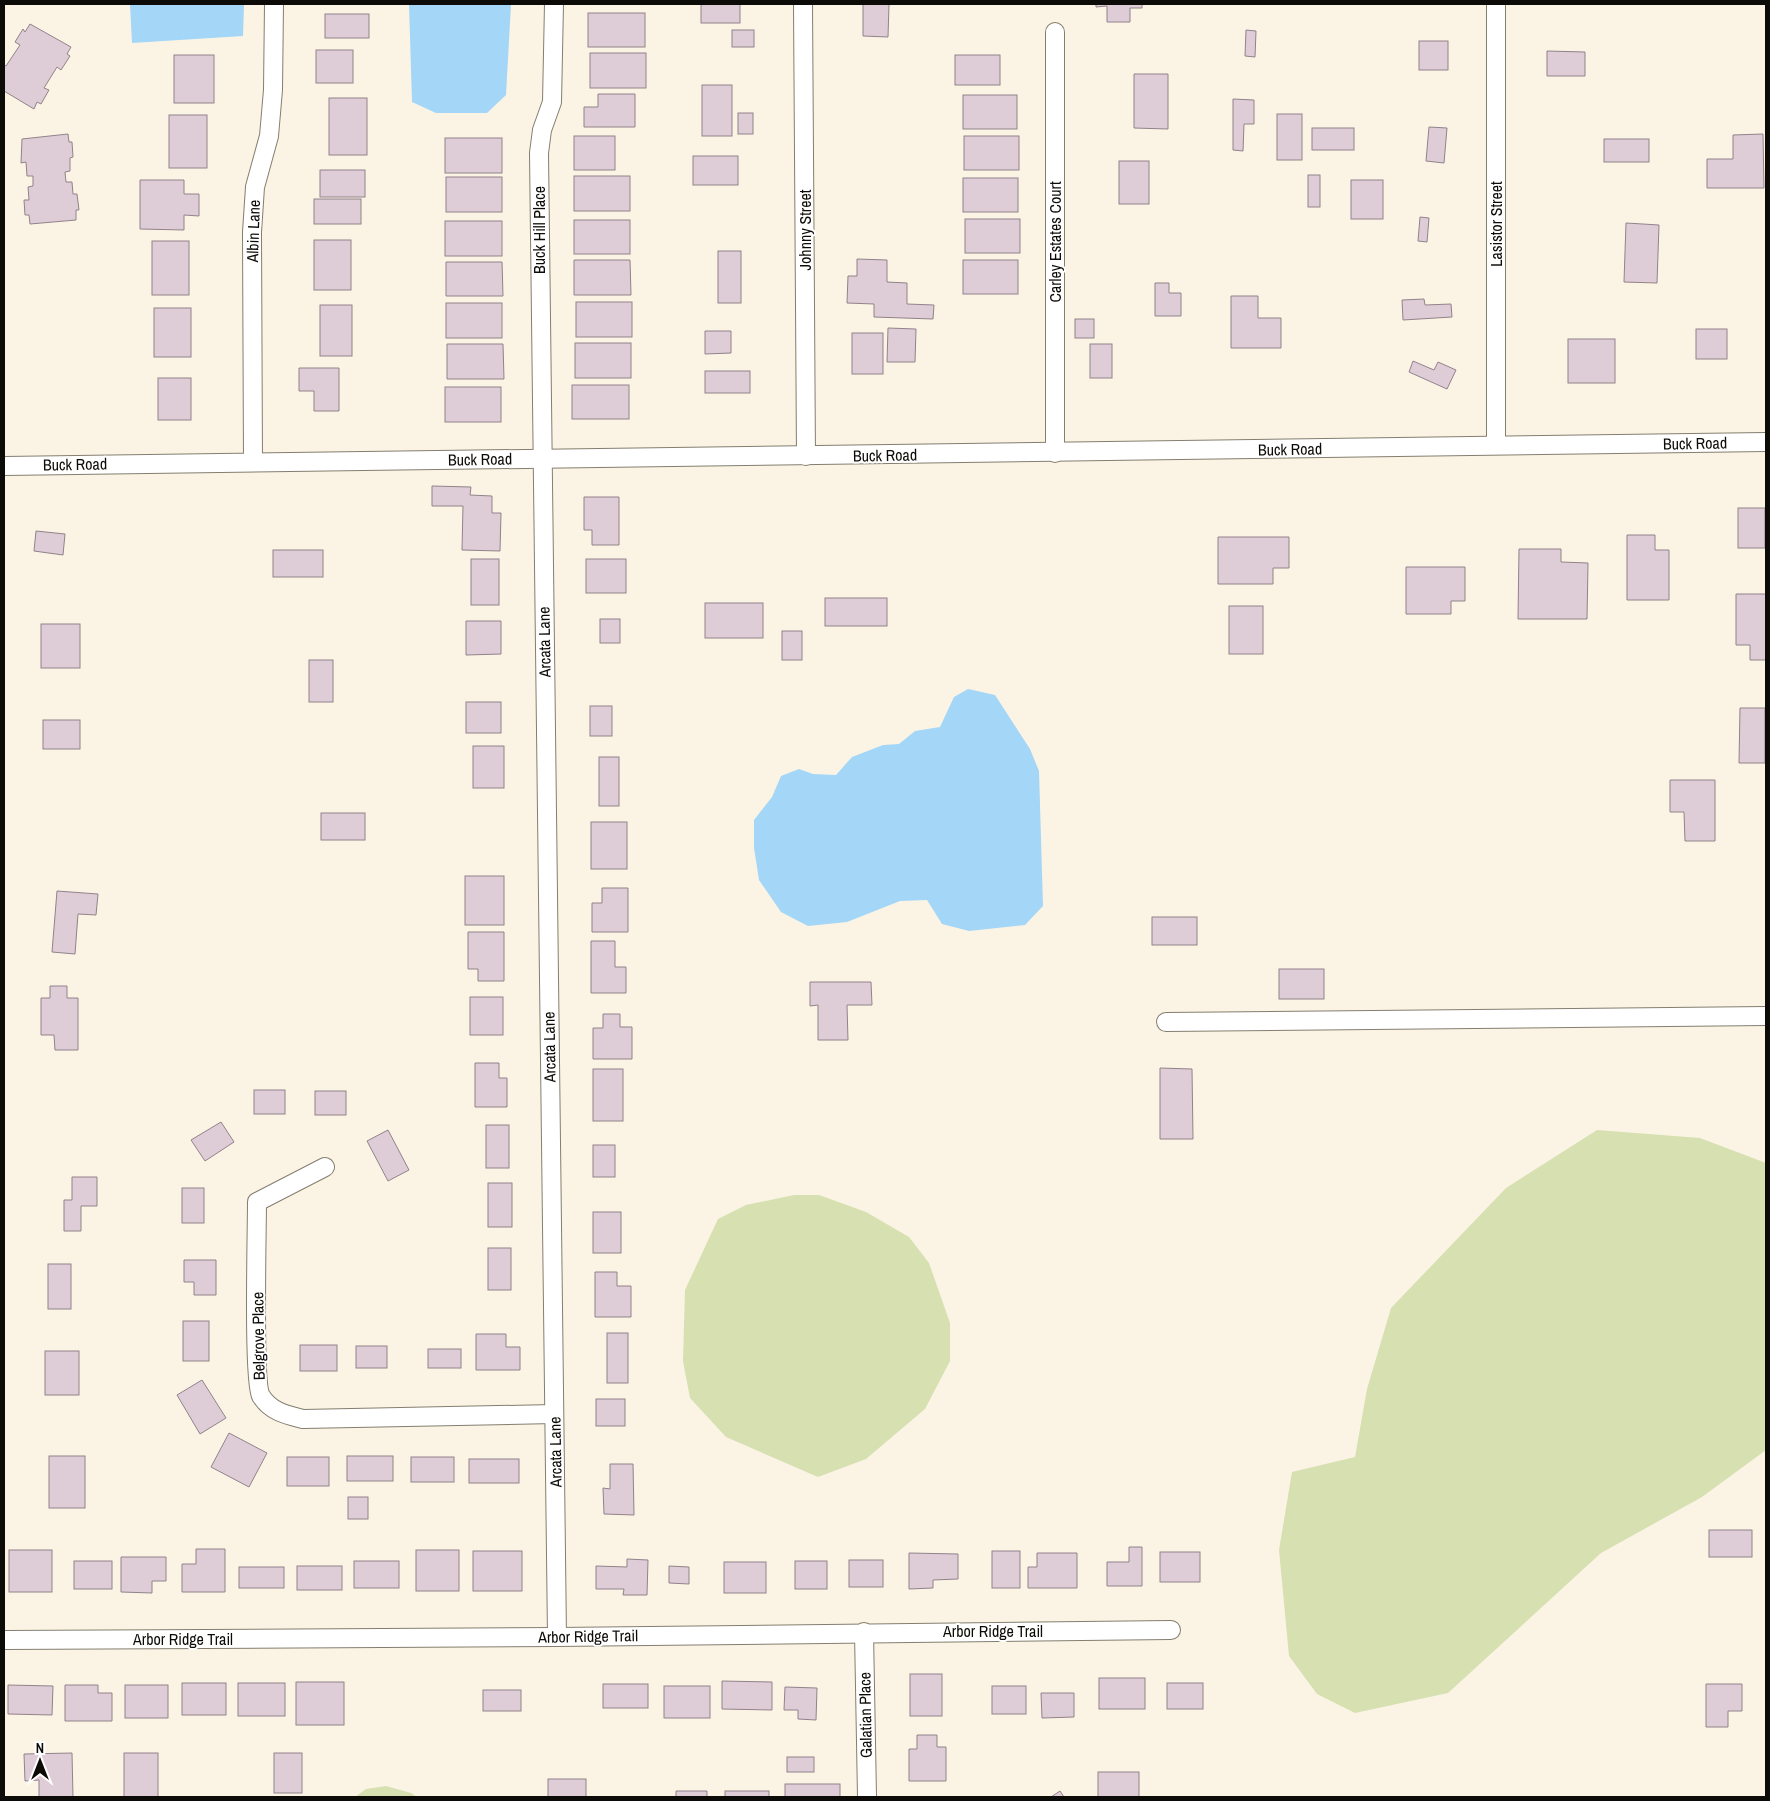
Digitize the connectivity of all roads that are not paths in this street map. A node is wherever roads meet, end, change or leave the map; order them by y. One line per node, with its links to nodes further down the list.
1 (274, 4): 11 (street, Albin Lane)
2 (554, 4): 10 (street, Buck Hill Place)
3 (803, 4): 9 (street, Johnny Street)
4 (1496, 4): 7 (street, Lasistor Street)
5 (1055, 32): 8 (street, Carley Estates Court)
6 (1766, 442): 7 (street, Buck Road)
7 (1496, 445): 8 (street, Buck Road)
8 (1055, 453): 9 (street, Buck Road)
9 (806, 456): 10 (street, Buck Road)
10 (541, 458): 11 (street, Buck Road); 16 (street, Arcata Lane)
11 (253, 461): 12 (street, Buck Road)
12 (4, 466)
13 (1766, 1016): 14 (street)
14 (1166, 1022)
15 (325, 1167): 16 (street, Belgrove Place)
16 (554, 1414): 19 (street, Arcata Lane)
17 (1171, 1630): 18 (street, Arbor Ridge Trail)
18 (864, 1632): 19 (street, Arbor Ridge Trail); 21 (street, Galatian Place)
19 (557, 1637): 20 (street, Arbor Ridge Trail)
20 (4, 1640)
21 (867, 1797)

